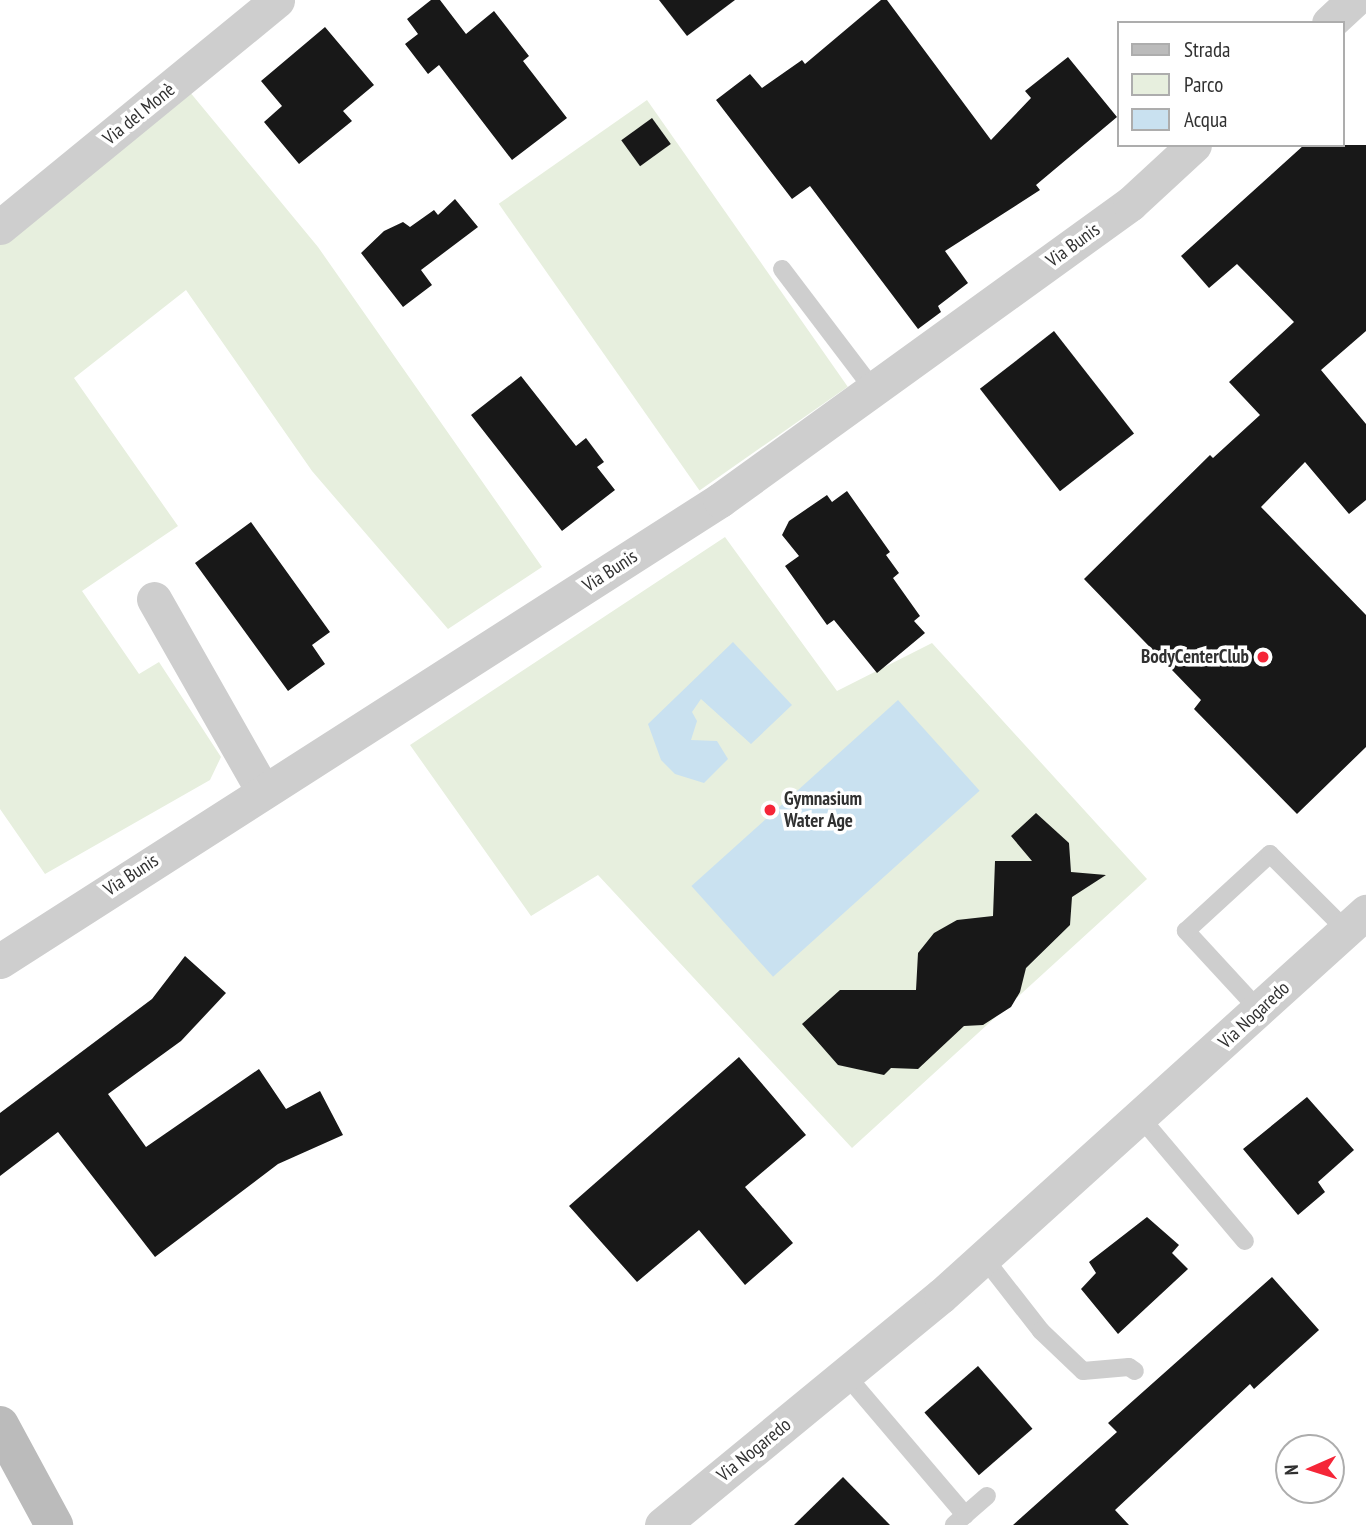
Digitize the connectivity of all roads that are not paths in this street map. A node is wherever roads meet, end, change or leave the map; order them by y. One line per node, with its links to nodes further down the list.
1 (277, 0): 5 (street, Via del Monè)
2 (1354, 0): 3 (street)
3 (1331, 21)
4 (1193, 147): 7 (street, Via Bunis)
5 (0, 227)
6 (782, 269): 7 (lane)
7 (873, 389): 9 (street, Via Bunis)
8 (154, 599): 9 (street)
9 (264, 791): 11 (street, Via Bunis)
10 (1356, 921): 12 (street, Via Nogaredo); 12 (lane)
11 (0, 961)
12 (1259, 1010): 13 (street, Via Nogaredo)
13 (1141, 1118): 14 (lane); 15 (street, Via Nogaredo)
14 (1245, 1241)
15 (984, 1258): 16 (lane); 17 (street, Via Nogaredo)
16 (1135, 1371)
17 (846, 1375): 20 (lane); 22 (street, Via Nogaredo)
18 (0, 1425): 21 (main road)
19 (987, 1496): 20 (lane)
20 (960, 1520)
21 (54, 1525)
22 (662, 1525)

